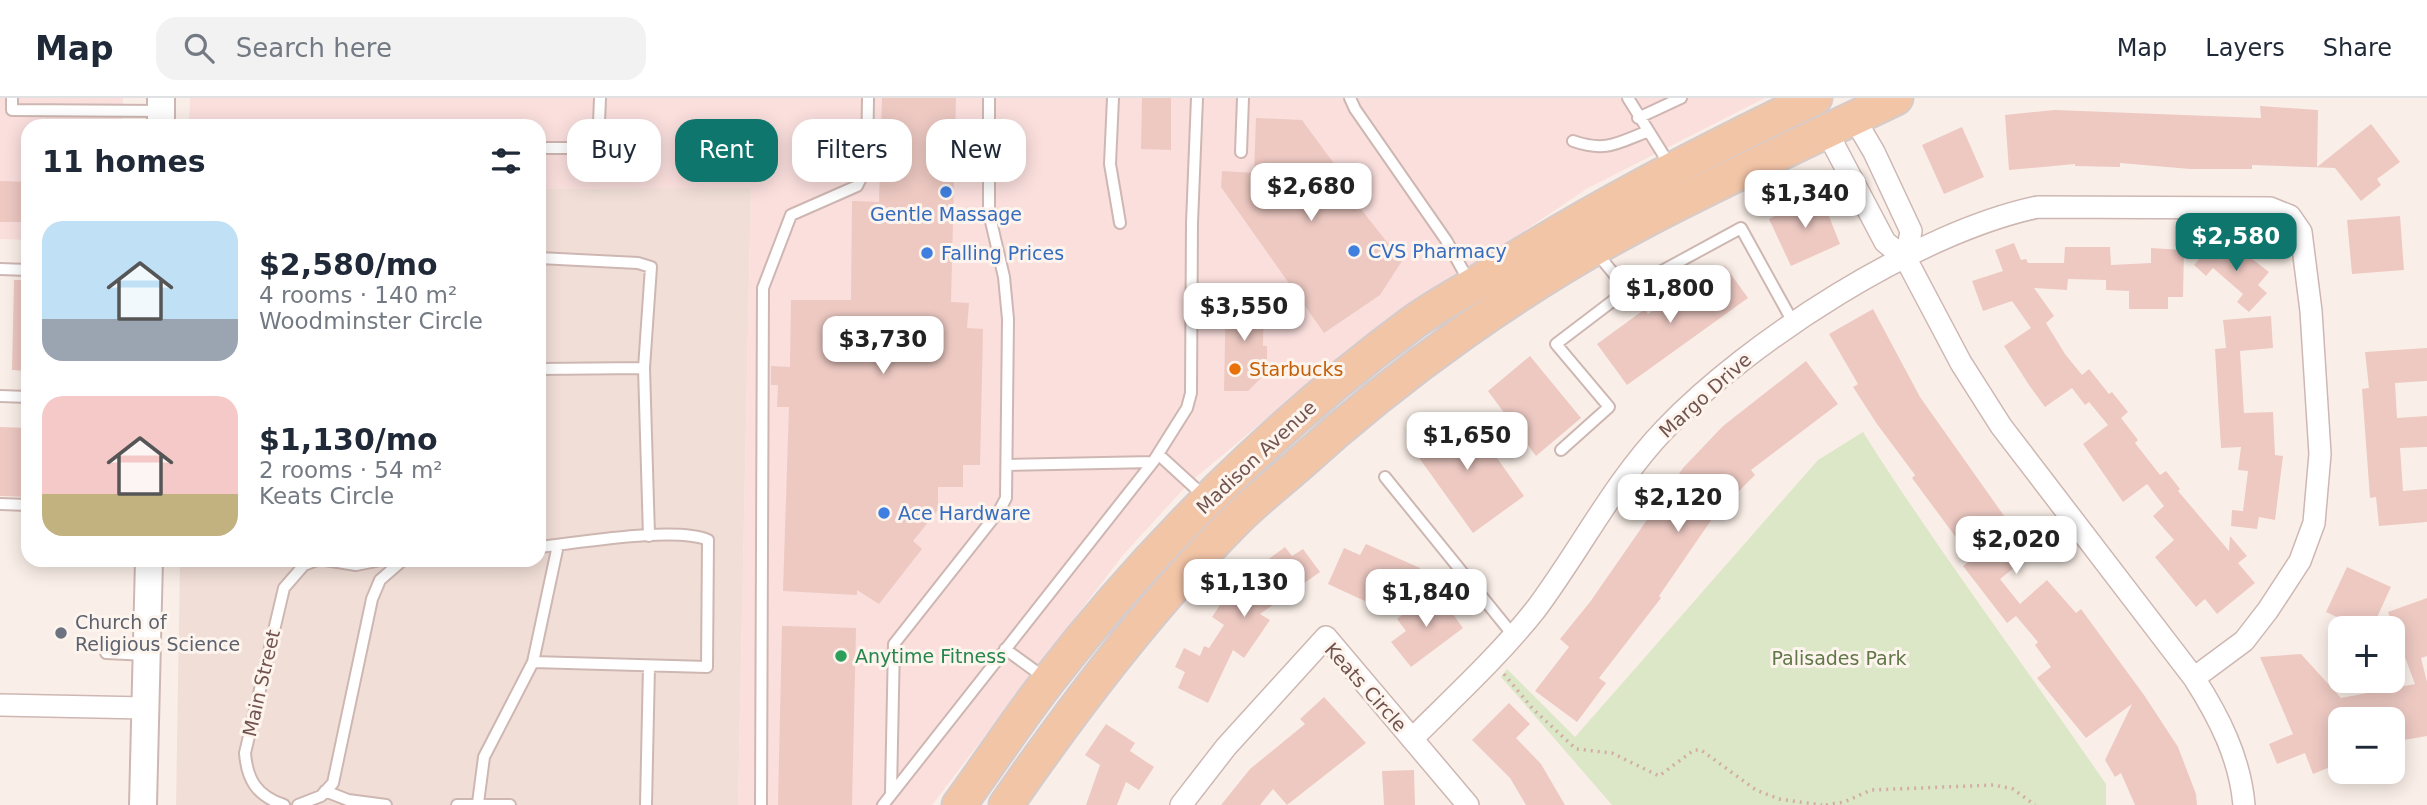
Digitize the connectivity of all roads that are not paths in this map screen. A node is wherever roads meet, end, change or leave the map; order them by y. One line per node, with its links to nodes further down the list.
1 (600, 98): 17 (lane)
2 (868, 98): 67 (lane)
3 (989, 98): 35 (lane)
4 (1113, 98): 20 (lane)
5 (1197, 98): 34 (lane)
6 (1243, 98): 18 (lane)
7 (1350, 98): 26 (lane)
8 (1628, 98): 14 (lane)
9 (1681, 98): 14 (lane)
10 (1896, 98): 12 (main road)
11 (8, 106): 13 (lane)
12 (1827, 107): 19 (main road, Madison Avenue); 21 (main road, Madison Avenue); 23 (street); 23 (street)
13 (161, 112)
14 (1638, 118): 15 (lane)
15 (1646, 132): 16 (lane); 19 (lane)
16 (1573, 141)
17 (547, 148)
18 (1241, 152)
19 (1672, 168): 26 (main road, Madison Avenue)
20 (1120, 223)
21 (1594, 250): 27 (lane); 39 (main road, Madison Avenue)
22 (546, 258): 29 (lane)
23 (1906, 259): 28 (street, Margo Drive); 52 (street); 52 (street, Margo Drive)
24 (0, 270): 25 (lane)
25 (21, 270)
26 (1471, 286): 39 (main road, Madison Avenue)
27 (1627, 290): 28 (lane); 33 (lane)
28 (1794, 324): 46 (street, Margo Drive)
29 (644, 368): 30 (lane); 40 (lane)
30 (546, 369)
31 (0, 396): 32 (lane)
32 (21, 397)
33 (1561, 450)
34 (1156, 458): 35 (lane); 39 (lane); 47 (lane)
35 (1007, 465): 58 (lane)
36 (1385, 477): 46 (lane)
37 (0, 504): 38 (lane)
38 (21, 505)
39 (1220, 512): 53 (main road, Madison Avenue); 70 (main road, Madison Avenue)
40 (649, 536): 41 (lane); 51 (lane)
41 (558, 545): 42 (lane); 50 (lane)
42 (546, 546)
43 (149, 567): 49 (street)
44 (302, 567): 61 (lane, Main Street)
45 (395, 567): 57 (lane)
46 (1513, 635): 56 (street, Margo Drive)
47 (1005, 649): 53 (lane); 58 (lane)
48 (106, 653): 49 (lane)
49 (147, 655): 55 (street)
50 (533, 662): 51 (lane); 59 (lane)
51 (649, 666): 66 (lane)
52 (2194, 678): 73 (street)
53 (1048, 680): 69 (main road, Madison Avenue)
54 (0, 705): 55 (street)
55 (145, 708): 60 (street)
56 (1412, 739): 71 (street, Keats Circle); 72 (street, Keats Circle)
57 (326, 792): 62 (lane); 63 (lane)
58 (891, 792): 68 (lane)
59 (478, 803): 64 (lane); 65 (lane)
60 (143, 805)
61 (284, 805)
62 (298, 805)
63 (386, 805)
64 (457, 805)
65 (510, 805)
66 (646, 805)
67 (761, 805)
68 (883, 805)
69 (959, 805)
70 (1006, 805)
71 (1181, 805)
72 (1468, 805)
73 (2244, 805)

